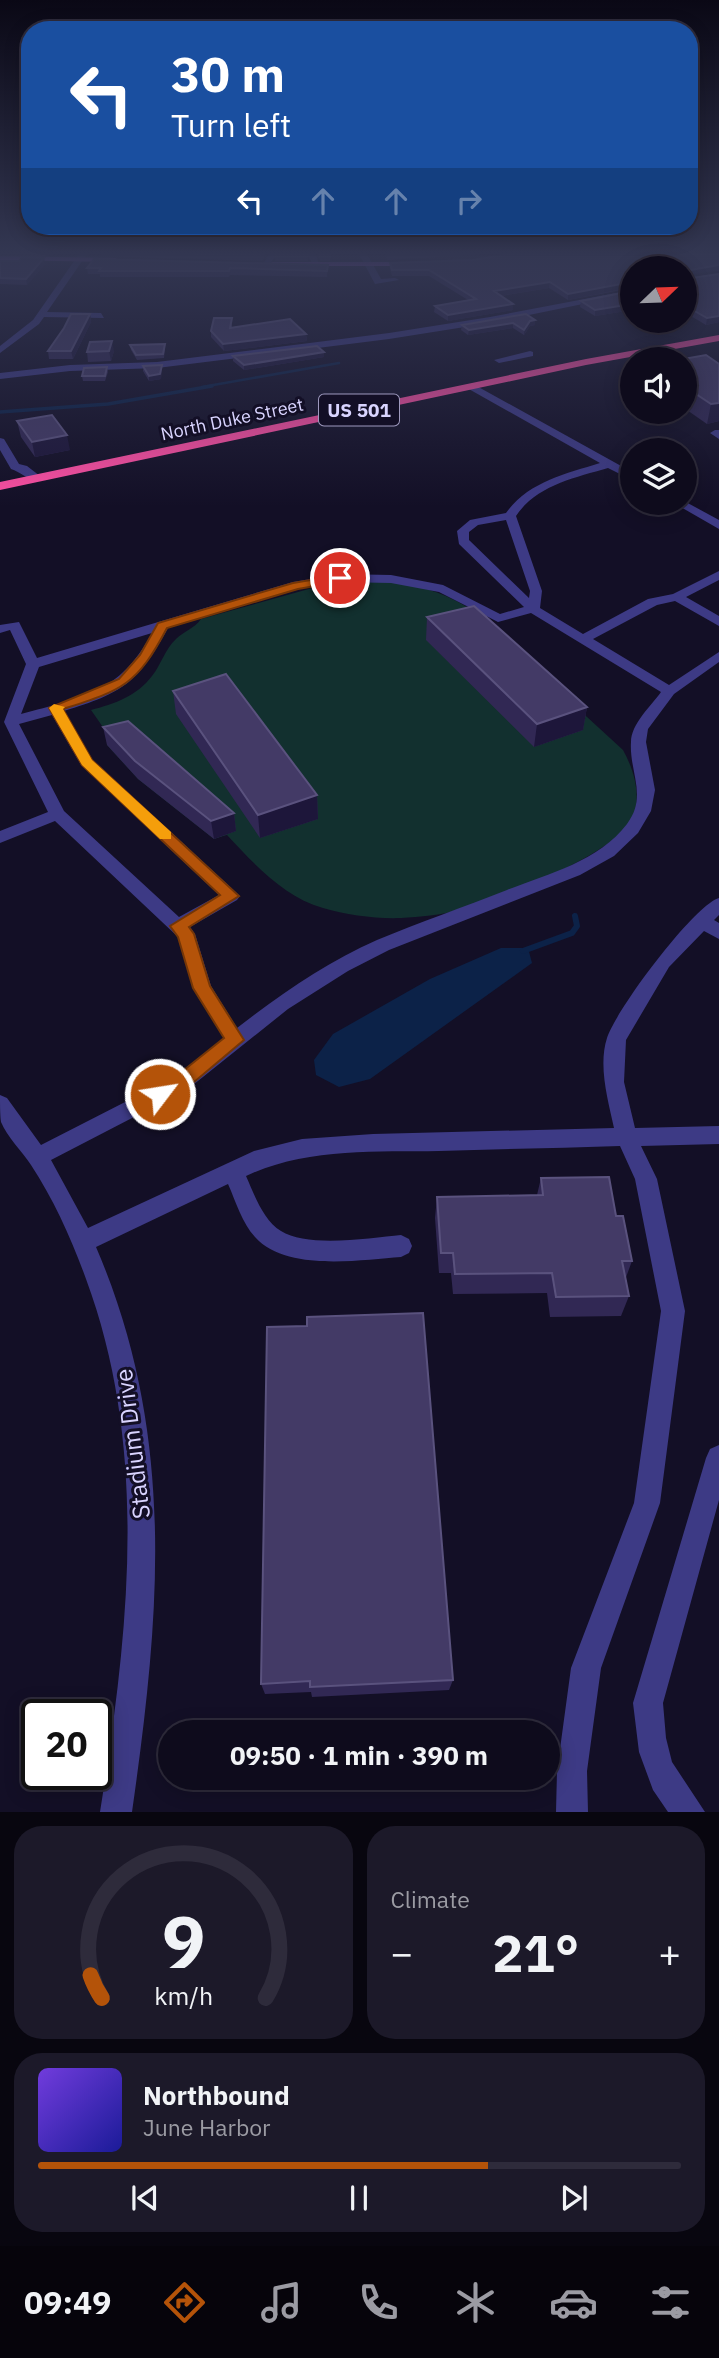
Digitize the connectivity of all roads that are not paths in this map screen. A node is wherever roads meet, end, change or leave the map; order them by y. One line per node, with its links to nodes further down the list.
1 (16, 339): 4 (street)
2 (369, 339): 7 (street)
3 (716, 339): 6 (highway, North Duke Street / US 501)
4 (0, 350)
5 (499, 360): 6 (street)
6 (543, 371): 8 (highway, North Duke Street / US 501)
7 (0, 376)
8 (470, 386): 10 (street); 13 (highway, North Duke Street / US 501)
9 (0, 441): 11 (street)
10 (609, 464): 12 (street); 16 (street)
11 (15, 467): 13 (street); 14 (street)
12 (620, 470)
13 (36, 478): 14 (highway, North Duke Street / US 501)
14 (2, 485)
15 (697, 513): 17 (street)
16 (510, 516): 20 (street); 20 (street)
17 (719, 525)
18 (719, 575): 19 (street)
19 (677, 597): 21 (street); 24 (street)
20 (533, 610): 22 (street); 24 (street)
21 (719, 622)
22 (162, 626): 26 (street); 28 (street)
23 (0, 629): 26 (street)
24 (583, 639): 27 (street)
25 (719, 656): 27 (street)
26 (33, 664): 29 (street)
27 (669, 691): 35 (street)
28 (55, 708): 29 (street); 33 (street)
29 (11, 722): 30 (street)
30 (57, 814): 31 (street); 33 (street)
31 (0, 837)
32 (719, 904): 34 (street)
33 (178, 926): 35 (street)
34 (710, 926): 38 (street)
35 (235, 1040): 39 (street)
36 (0, 1104): 39 (street, Stadium Drive)
37 (719, 1135): 38 (street)
38 (626, 1136): 40 (street); 45 (street)
39 (39, 1156): 41 (street, Stadium Drive)
40 (232, 1171): 41 (street); 42 (street)
41 (84, 1241): 44 (street, Stadium Drive)
42 (401, 1247)
43 (719, 1458): 46 (street)
44 (116, 1812)
45 (572, 1812)
46 (689, 1812)

